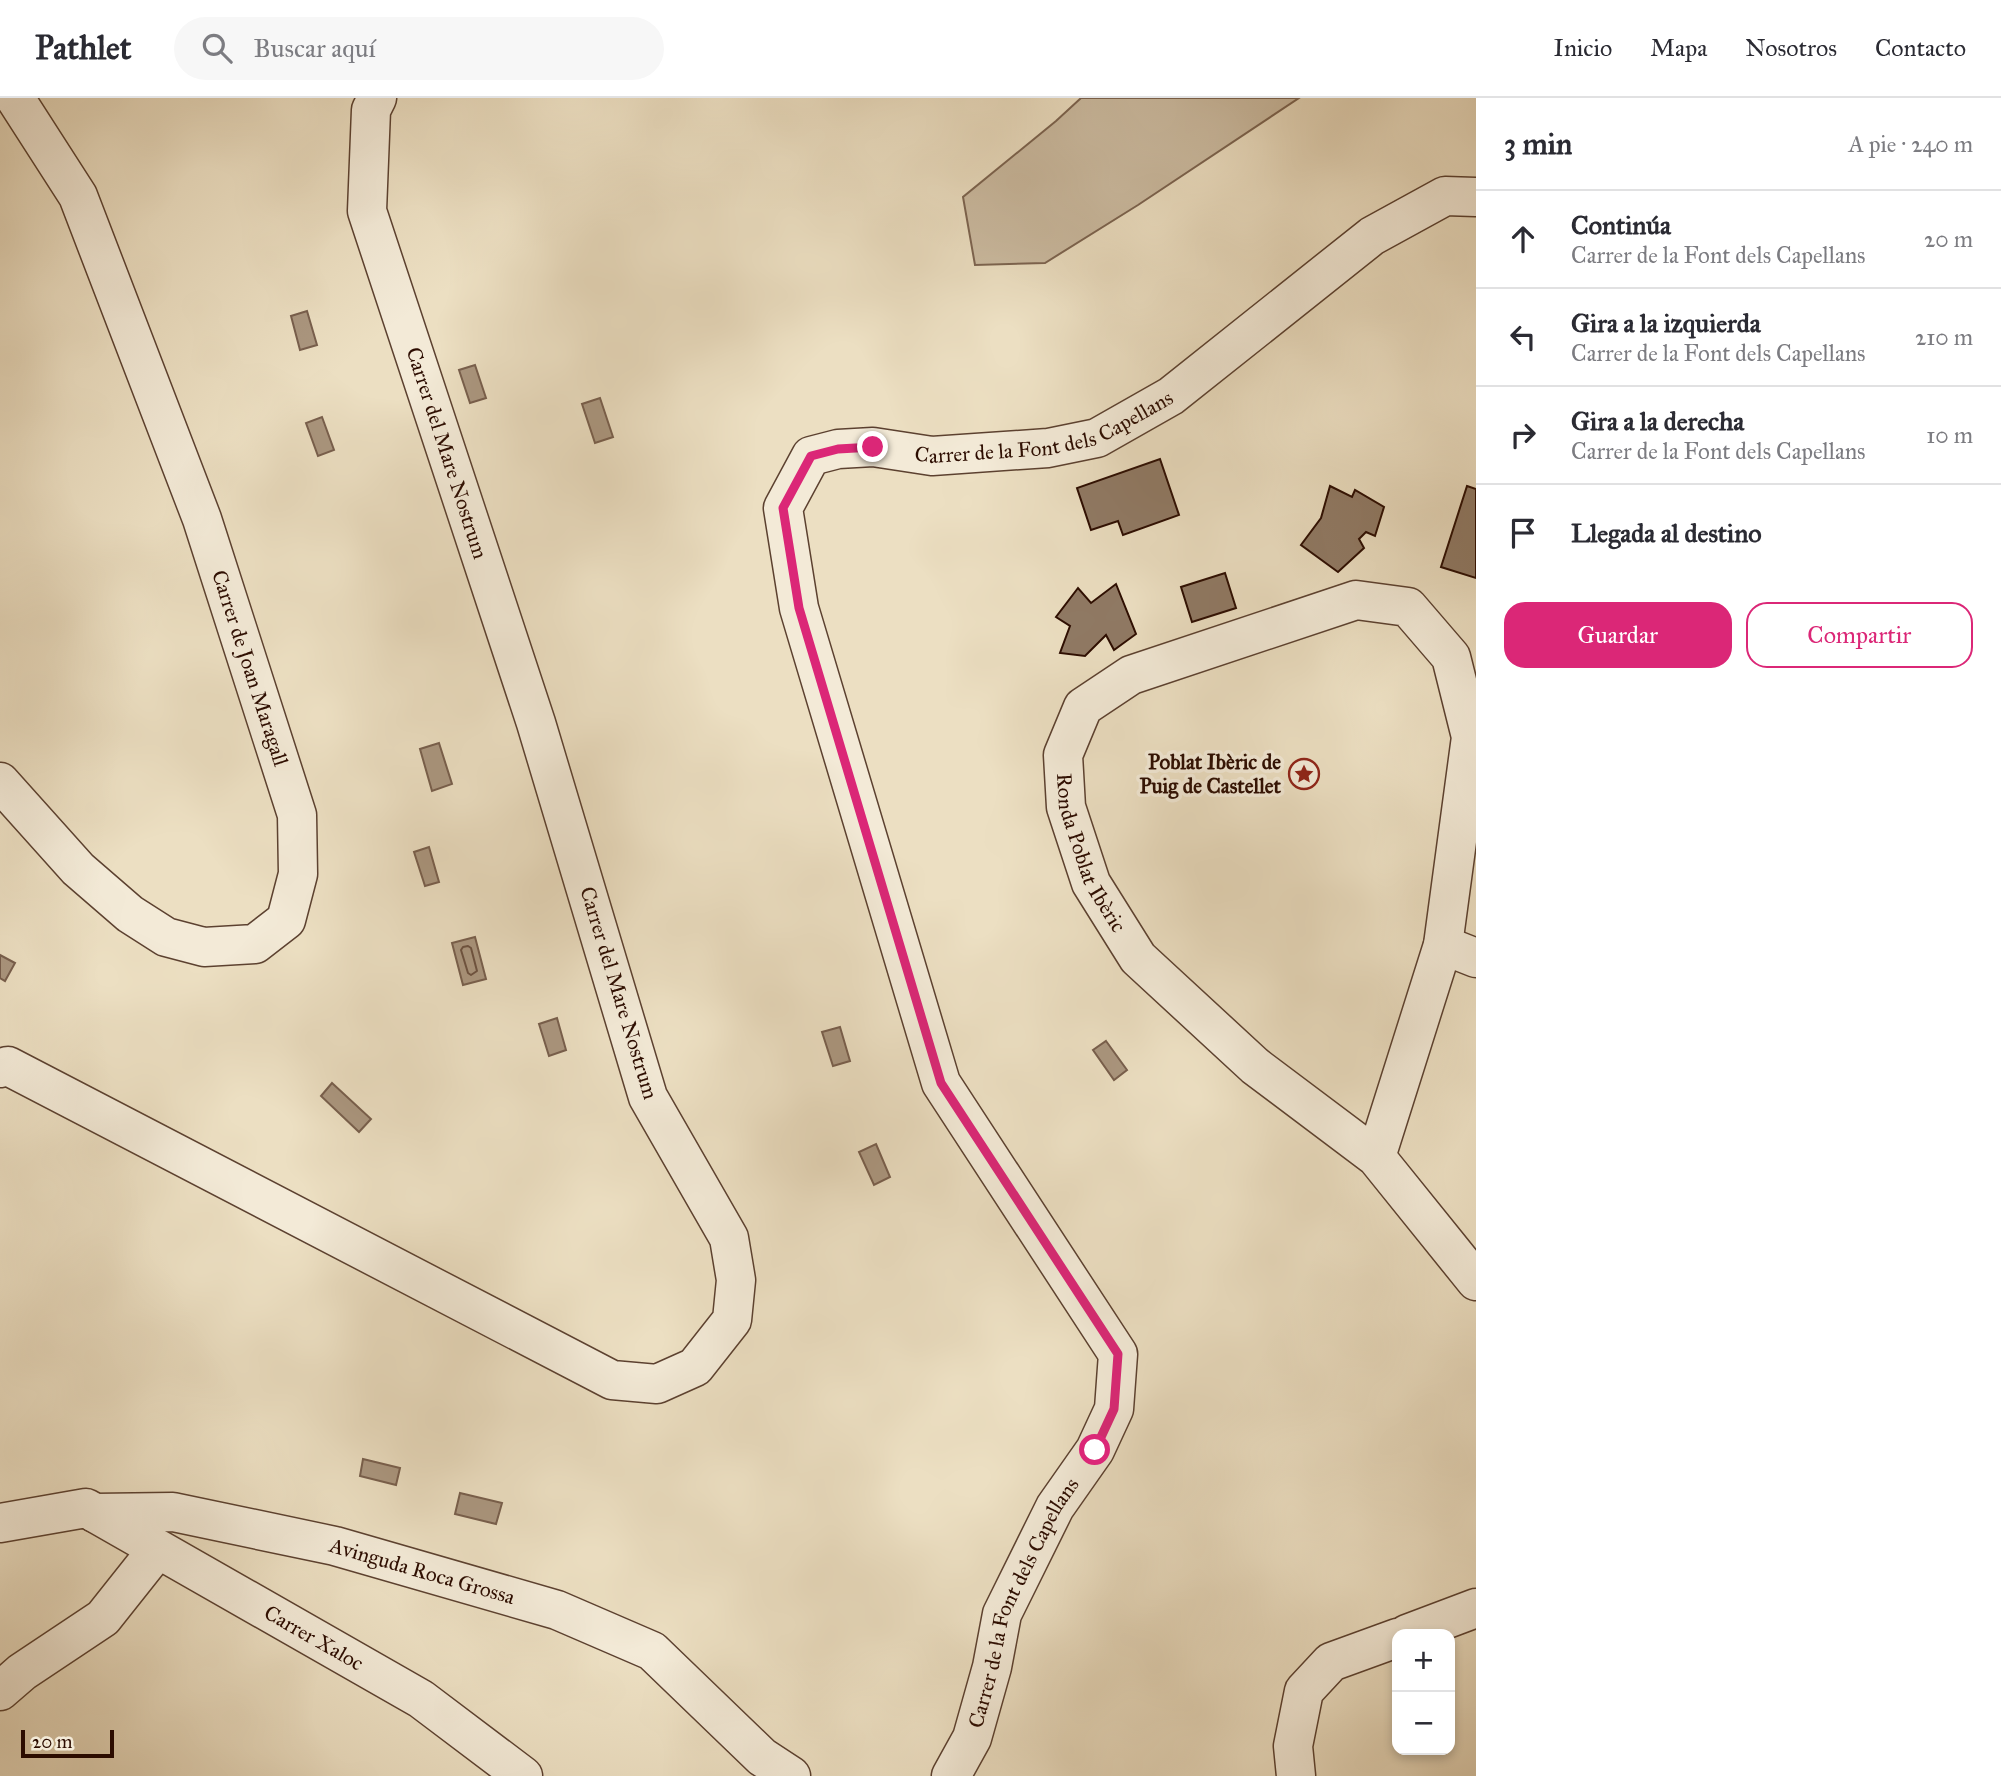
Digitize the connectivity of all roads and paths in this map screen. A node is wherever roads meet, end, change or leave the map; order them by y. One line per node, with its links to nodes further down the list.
1 (15, 98): 4 (street, Carrer de Joan Maragall)
2 (377, 98): 6 (street, Carrer del Mare Nostrum)
3 (1476, 197): 18 (street, Carrer de la Font dels Capellans)
4 (0, 782)
5 (1460, 951): 7 (street, Ronda Poblat Ibèric); 7 (street, Ronda Poblat Ibèric)
6 (0, 1068)
7 (1376, 1157): 8 (street)
8 (1476, 1281)
9 (94, 1513): 10 (street, Avinguda Roca Grossa); 11 (street, Carrer Xaloc); 17 (street, Avinguda Roca Grossa)
10 (0, 1522)
11 (157, 1550): 15 (street); 16 (street, Carrer Xaloc)
12 (1476, 1608): 13 (street)
13 (1420, 1629)
14 (1392, 1640): 19 (street)
15 (0, 1691)
16 (523, 1776)
17 (791, 1776)
18 (951, 1776)
19 (1296, 1776)

